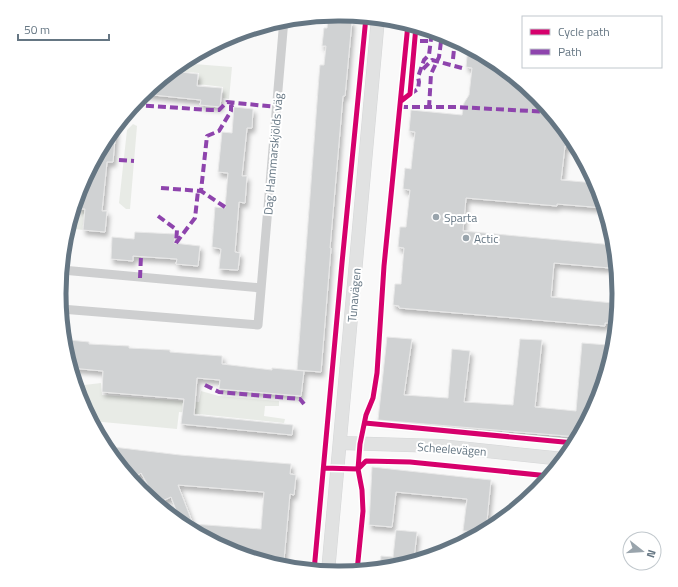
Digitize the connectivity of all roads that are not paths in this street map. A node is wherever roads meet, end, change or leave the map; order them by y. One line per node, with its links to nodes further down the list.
1 (378, 23): 6 (main road, Tunavägen)
2 (283, 27): 4 (street, Dag Hammarskjölds väg)
3 (68, 271): 4 (street)
4 (261, 288): 5 (street, Dag Hammarskjölds väg)
5 (67, 309)
6 (341, 443): 7 (main road, Scheelevägen); 8 (main road, Tunavägen)
7 (556, 458)
8 (329, 565)

